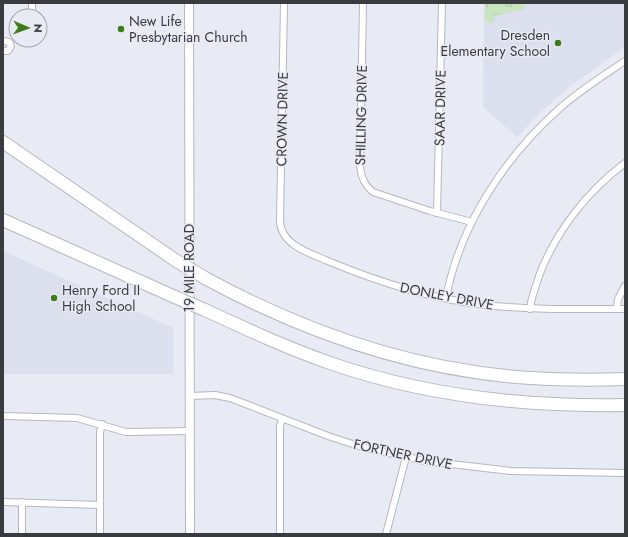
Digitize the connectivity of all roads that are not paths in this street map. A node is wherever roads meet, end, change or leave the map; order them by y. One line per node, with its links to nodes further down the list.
1 (189, 3): 20 (street, 19 MILE ROAD)
2 (284, 3): 13 (street, CROWN DRIVE)
3 (363, 3): 10 (street, SHILLING DRIVE)
4 (442, 3): 10 (street, SAAR DRIVE)
5 (4, 41): 6 (street)
6 (3, 51)
7 (625, 61): 12 (street)
8 (3, 142): 19 (highway, bridge)
9 (625, 163): 16 (street)
10 (437, 213): 12 (street, SHILLING DRIVE)
11 (3, 220): 21 (highway, bridge)
12 (472, 222): 15 (street)
13 (282, 234): 15 (street, DONLEY DRIVE)
14 (625, 286): 17 (street)
15 (446, 298): 16 (street, DONLEY DRIVE)
16 (530, 309): 17 (street, DONLEY DRIVE)
17 (617, 309): 18 (street, DONLEY DRIVE)
18 (625, 309)
19 (625, 379)
20 (189, 396): 23 (street, FORTNER DRIVE); 25 (street, 19 MILE ROAD)
21 (625, 405)
22 (3, 416): 24 (street)
23 (282, 419): 26 (street, FORTNER DRIVE); 34 (street)
24 (102, 424): 25 (street); 30 (street)
25 (190, 431): 33 (street, 19 MILE ROAD)
26 (406, 457): 27 (street, FORTNER DRIVE); 35 (street)
27 (625, 473)
28 (3, 502): 29 (street)
29 (22, 502): 30 (street); 31 (street)
30 (100, 505): 32 (street)
31 (22, 534)
32 (100, 534)
33 (190, 534)
34 (280, 534)
35 (386, 534)

